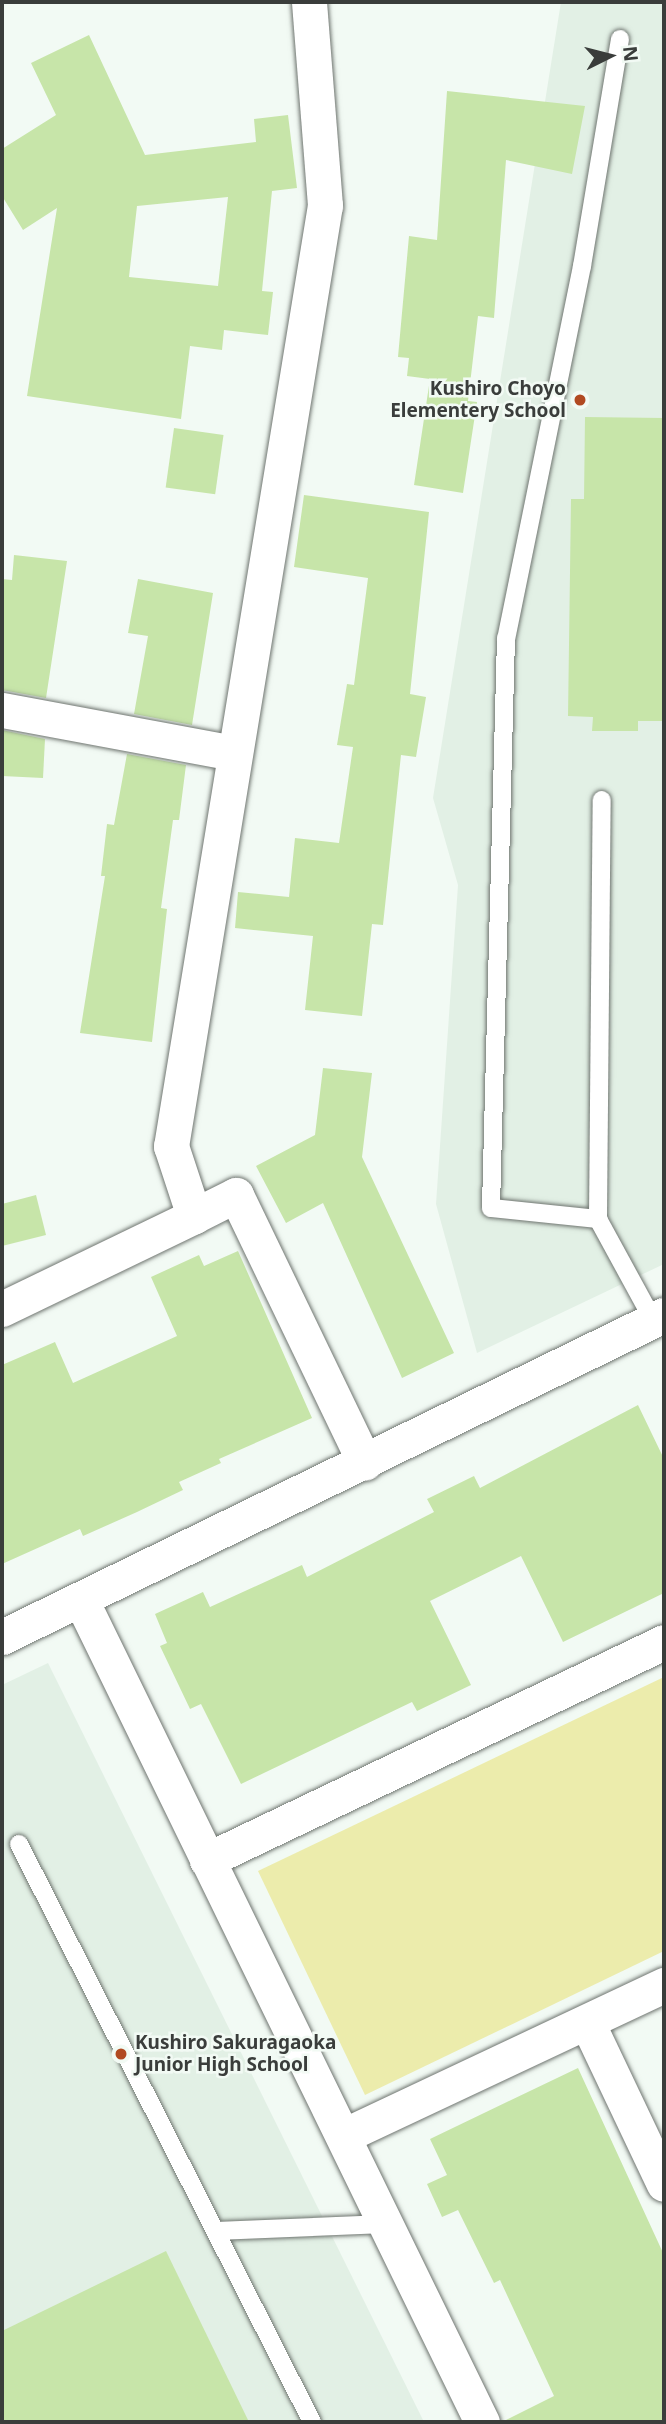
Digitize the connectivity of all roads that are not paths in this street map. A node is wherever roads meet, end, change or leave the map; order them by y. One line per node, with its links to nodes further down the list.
1 (309, 2): 4 (street)
2 (620, 39): 7 (lane)
3 (2, 710): 4 (street)
4 (234, 752): 6 (street)
5 (602, 800): 7 (lane)
6 (194, 1216): 8 (street); 10 (street)
7 (598, 1219): 9 (lane)
8 (2, 1309)
9 (659, 1318): 10 (street)
10 (365, 1463): 11 (street)
11 (81, 1600): 12 (street); 15 (street)
12 (2, 1637)
13 (664, 1642): 15 (street)
14 (19, 1844): 21 (lane)
15 (207, 1860): 18 (street)
16 (664, 1985): 17 (street)
17 (587, 2022): 18 (street); 19 (street)
18 (343, 2136): 20 (street)
19 (664, 2184)
20 (385, 2224): 21 (lane); 23 (street)
21 (216, 2231): 22 (lane)
22 (312, 2422)
23 (482, 2422)

